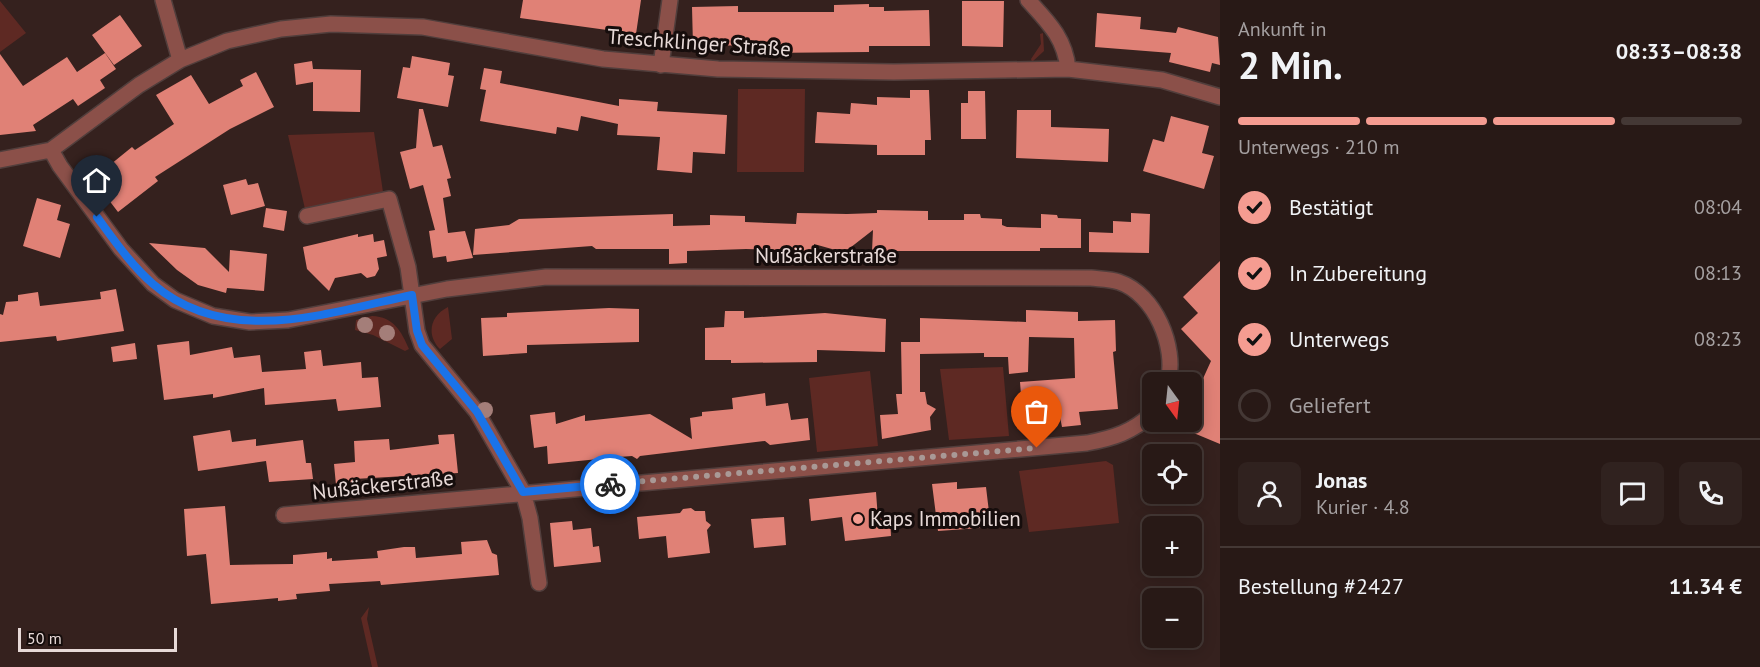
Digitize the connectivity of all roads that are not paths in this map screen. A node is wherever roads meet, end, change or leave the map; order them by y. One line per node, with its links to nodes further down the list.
1 (163, 0): 4 (street)
2 (670, 0): 5 (street)
3 (1028, 0): 6 (street)
4 (180, 60): 5 (street, Treschklinger Straße); 8 (street, Treschklinger Straße)
5 (661, 65): 6 (street, Treschklinger Straße)
6 (1068, 69): 7 (street, Treschklinger Straße)
7 (1220, 97)
8 (51, 150): 9 (street, Treschklinger Straße); 11 (street, Nußäckerstraße)
9 (0, 160)
10 (307, 216): 11 (street)
11 (412, 295): 12 (street, Nußäckerstraße); 14 (street)
12 (1169, 372)
13 (1142, 423): 14 (street, Nußäckerstraße)
14 (523, 492): 15 (street, Nußäckerstraße); 16 (street)
15 (284, 515)
16 (539, 584)

